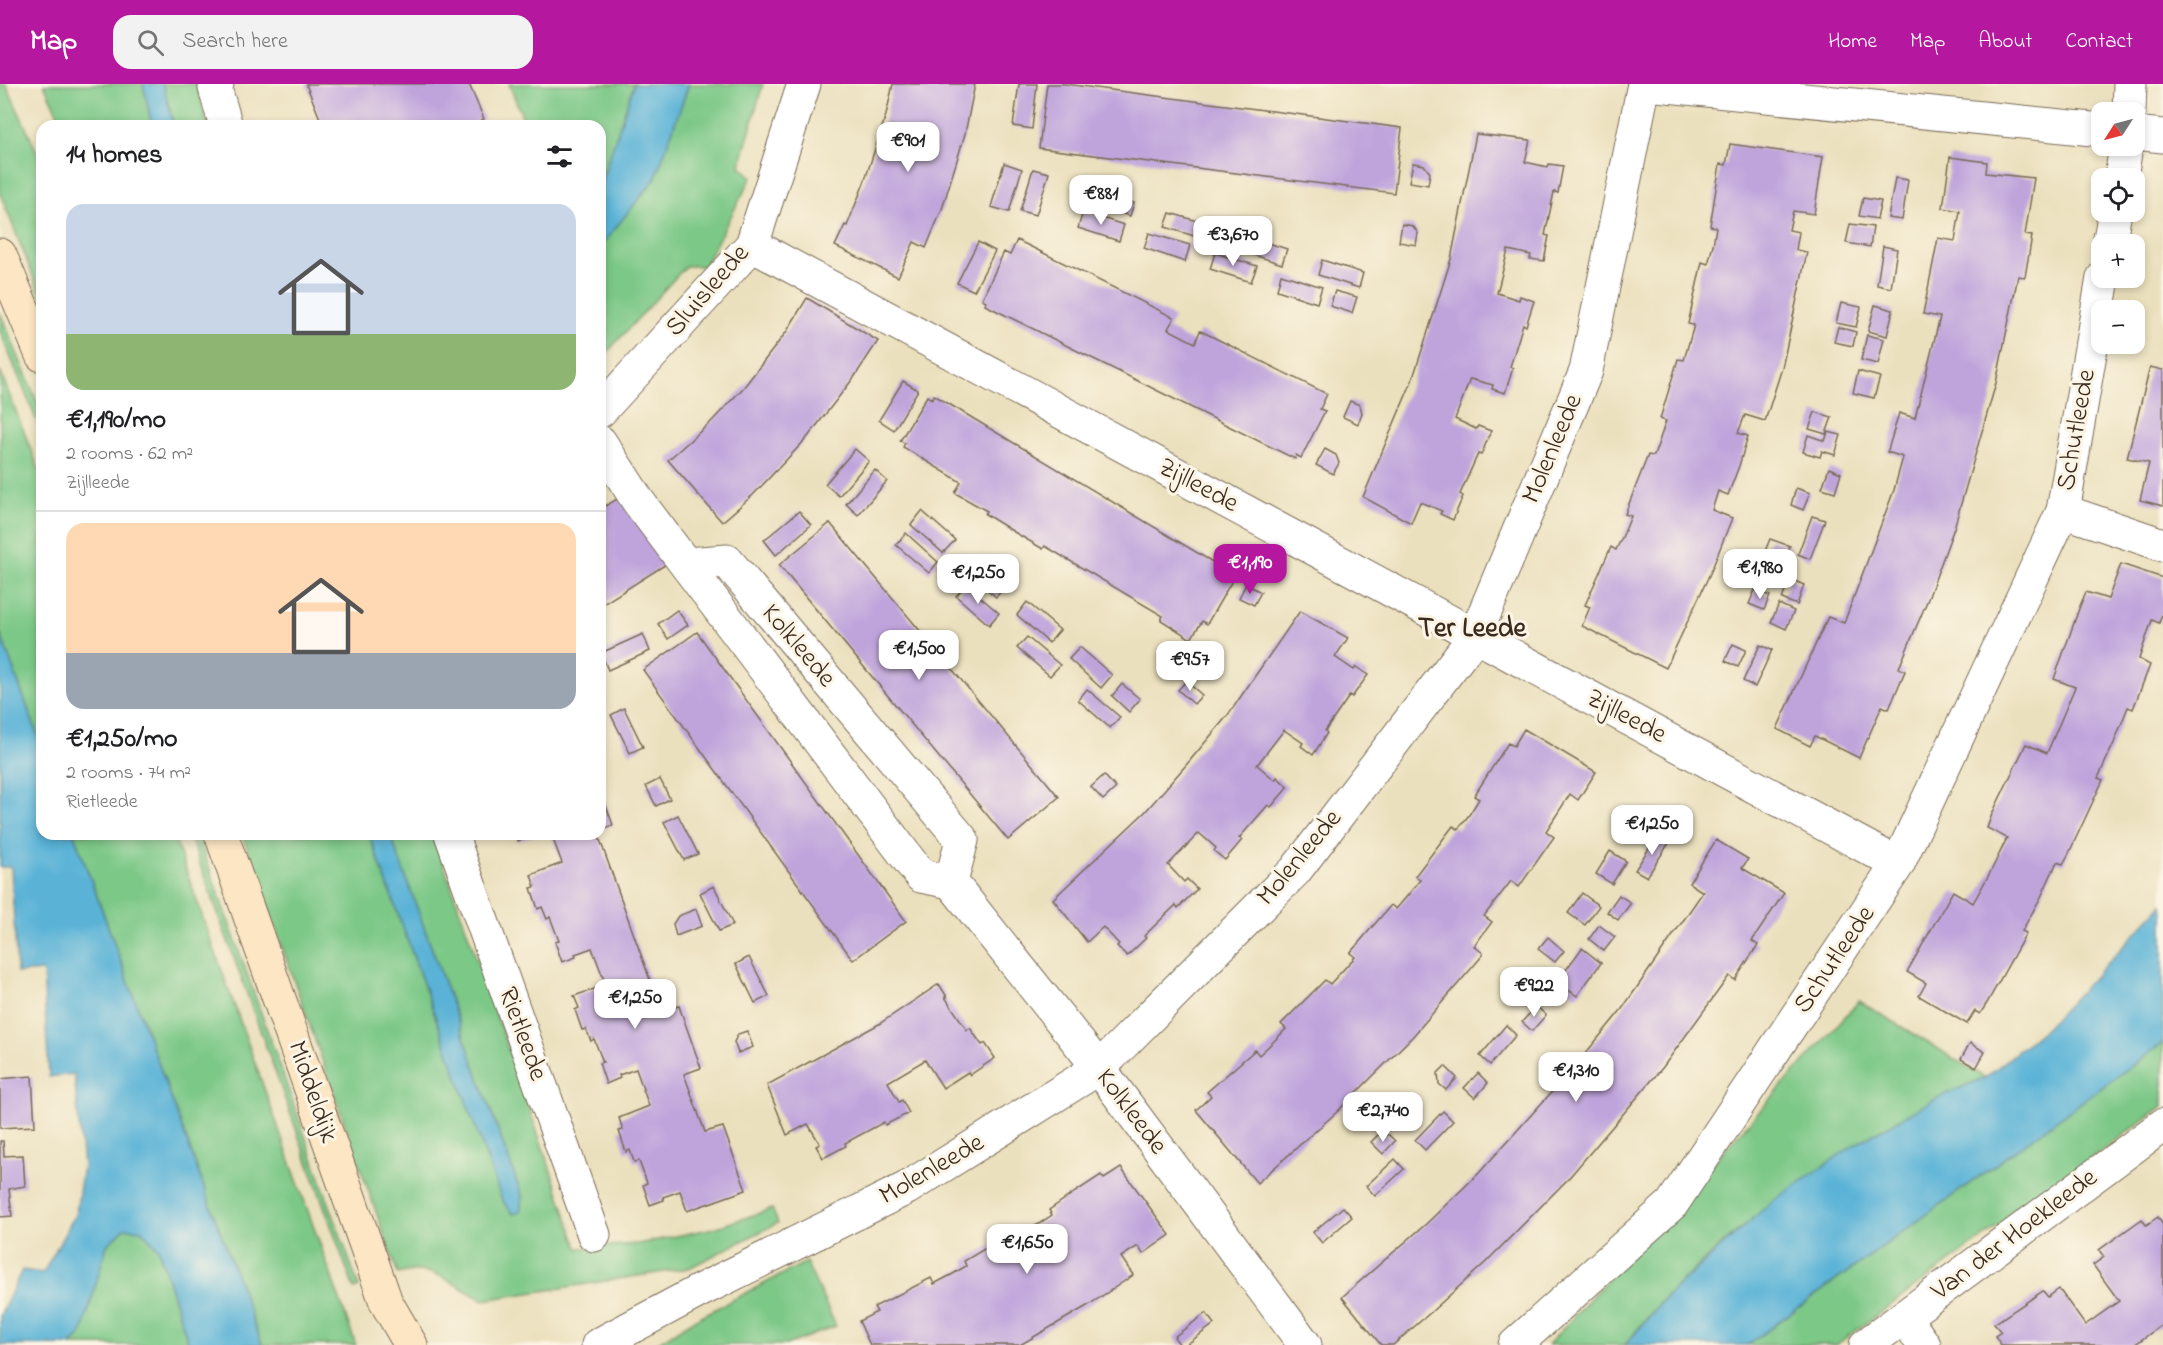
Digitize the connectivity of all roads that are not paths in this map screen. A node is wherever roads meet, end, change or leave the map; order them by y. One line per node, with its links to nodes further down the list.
1 (217, 84): 6 (street)
2 (804, 84): 10 (street, Sluisleede)
3 (1645, 84): 7 (street); 19 (street, Molenleede)
4 (2130, 84): 5 (street)
5 (2129, 102)
6 (224, 120)
7 (2091, 129)
8 (2145, 134): 9 (street)
9 (2163, 136)
10 (752, 245): 14 (street, Sluisleede); 19 (street, Zijlleede)
11 (0, 255): 13 (street)
12 (2101, 288): 16 (street, Schutleede)
13 (36, 341)
14 (606, 404)
15 (606, 451): 18 (street, Kolkleede)
16 (2063, 511): 17 (street, Schutleede); 22 (street, Schutleede)
17 (2163, 545)
18 (686, 564): 23 (street, Kolkleede); 23 (street, Kolkleede)
19 (1475, 636): 22 (street, Zijlleede); 24 (street, Molenleede)
20 (223, 840): 28 (street, Middeldijk)
21 (453, 840): 26 (street, Rietleede)
22 (1898, 864): 31 (street, Schutleede)
23 (951, 882): 24 (street, Kolkleede)
24 (1099, 1068): 29 (street, Molenleede); 30 (street, Kolkleede)
25 (2163, 1125): 27 (street, Van der Hoekleede)
26 (594, 1235)
27 (1904, 1317): 32 (street, Van der Hoekleede); 33 (street)
28 (411, 1345)
29 (598, 1345)
30 (1305, 1345)
31 (1515, 1345)
32 (1866, 1345)
33 (1924, 1345)

